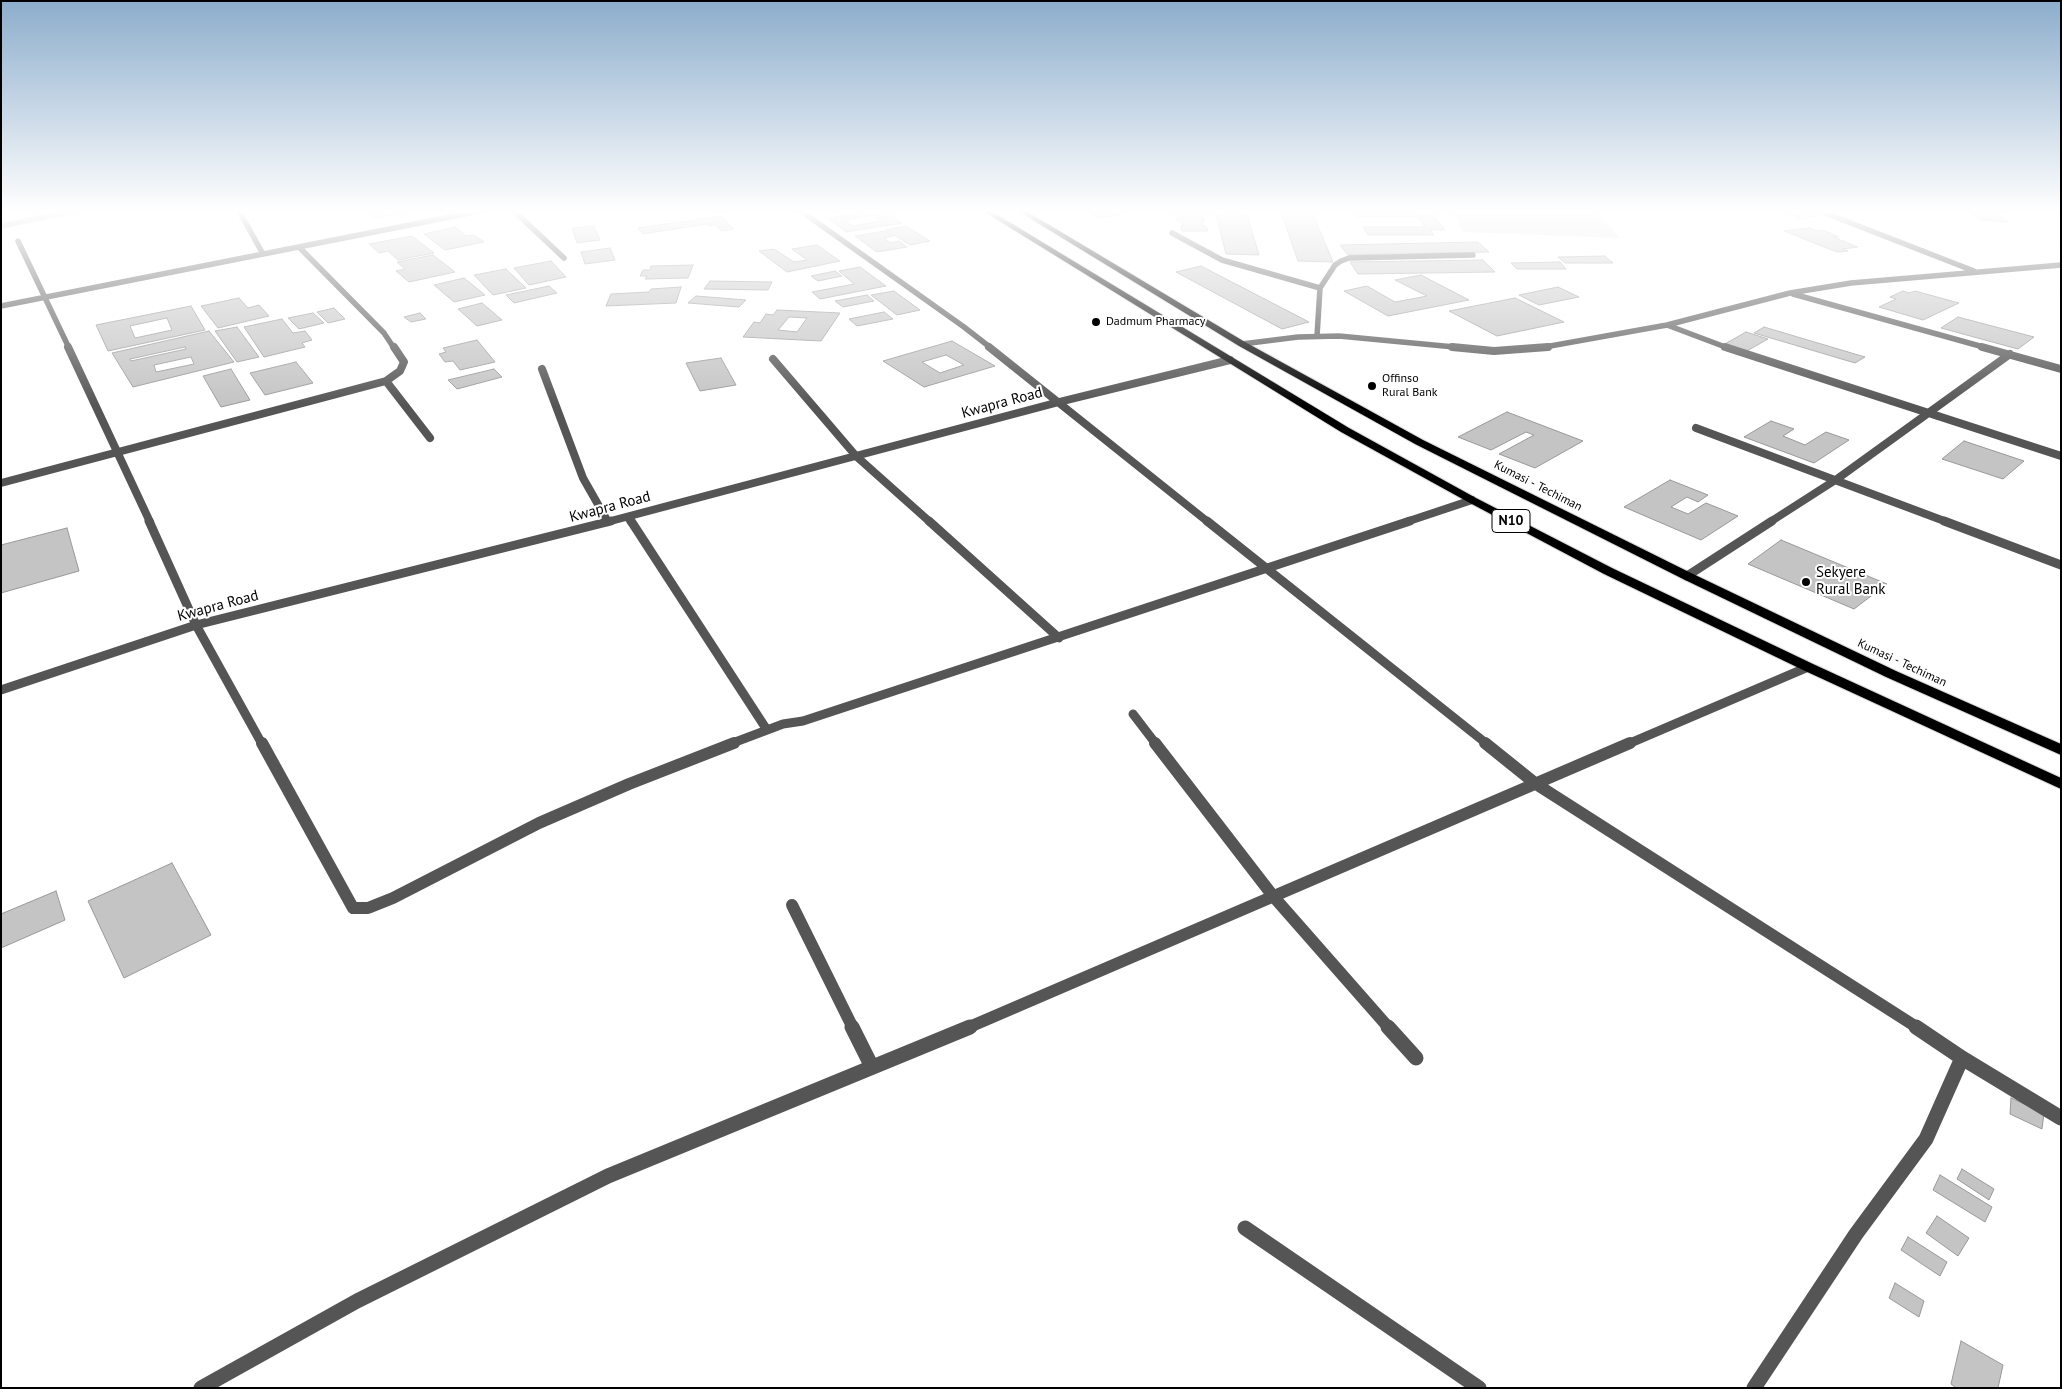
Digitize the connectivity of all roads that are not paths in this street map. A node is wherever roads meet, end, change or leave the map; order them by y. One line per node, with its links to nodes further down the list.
1 (35, 276): 12 (street)
2 (152, 276): 12 (street)
3 (327, 276): 22 (street)
4 (892, 276): 23 (street)
5 (1094, 276): 19 (highway, N10)
6 (1129, 276): 16 (highway, Kumasi - Techiman / N10)
7 (1277, 276): 10 (street)
8 (1328, 276): 10 (street)
9 (1934, 276): 11 (street)
10 (1320, 288): 15 (street)
11 (1790, 293): 14 (street); 17 (street)
12 (45, 297): 13 (street); 27 (street)
13 (1, 306)
14 (1668, 325): 15 (street); 24 (street)
15 (1317, 336): 16 (street)
16 (1242, 344): 37 (highway, Kumasi - Techiman / N10)
17 (2010, 354): 21 (street); 24 (street)
18 (772, 359): 28 (street)
19 (1230, 360): 23 (street, Kwapra Road); 32 (highway, N10)
20 (542, 369): 34 (street)
21 (2061, 369)
22 (386, 380): 26 (street); 27 (street)
23 (1058, 402): 28 (street, Kwapra Road); 36 (street)
24 (1928, 413): 29 (street); 30 (street)
25 (1696, 428): 30 (street)
26 (430, 438)
27 (119, 453): 31 (street); 38 (street)
28 (856, 456): 33 (street, Kwapra Road); 39 (street)
29 (2061, 456)
30 (1837, 480): 35 (street); 37 (street)
31 (1, 483)
32 (1472, 500): 36 (street); 40 (highway, N10)
33 (628, 517): 34 (street, Kwapra Road); 43 (street)
34 (608, 522): 38 (street, Kwapra Road)
35 (2061, 565)
36 (1268, 569): 39 (street); 45 (street)
37 (1687, 576): 44 (highway, Kumasi - Techiman / N10)
38 (196, 625): 41 (street, Kwapra Road); 43 (street)
39 (1059, 638): 43 (street)
40 (1808, 667): 45 (street); 46 (highway, N10)
41 (1, 690)
42 (1133, 714): 47 (street)
43 (767, 730)
44 (2061, 750)
45 (1536, 784): 47 (street); 50 (street)
46 (2061, 784)
47 (1273, 896): 49 (street); 51 (street)
48 (792, 905): 51 (street)
49 (1416, 1058)
50 (1962, 1058): 52 (street); 56 (street)
51 (872, 1067): 54 (street)
52 (2061, 1118)
53 (1245, 1228): 55 (street)
54 (201, 1388)
55 (1480, 1388)
56 (1754, 1388)

